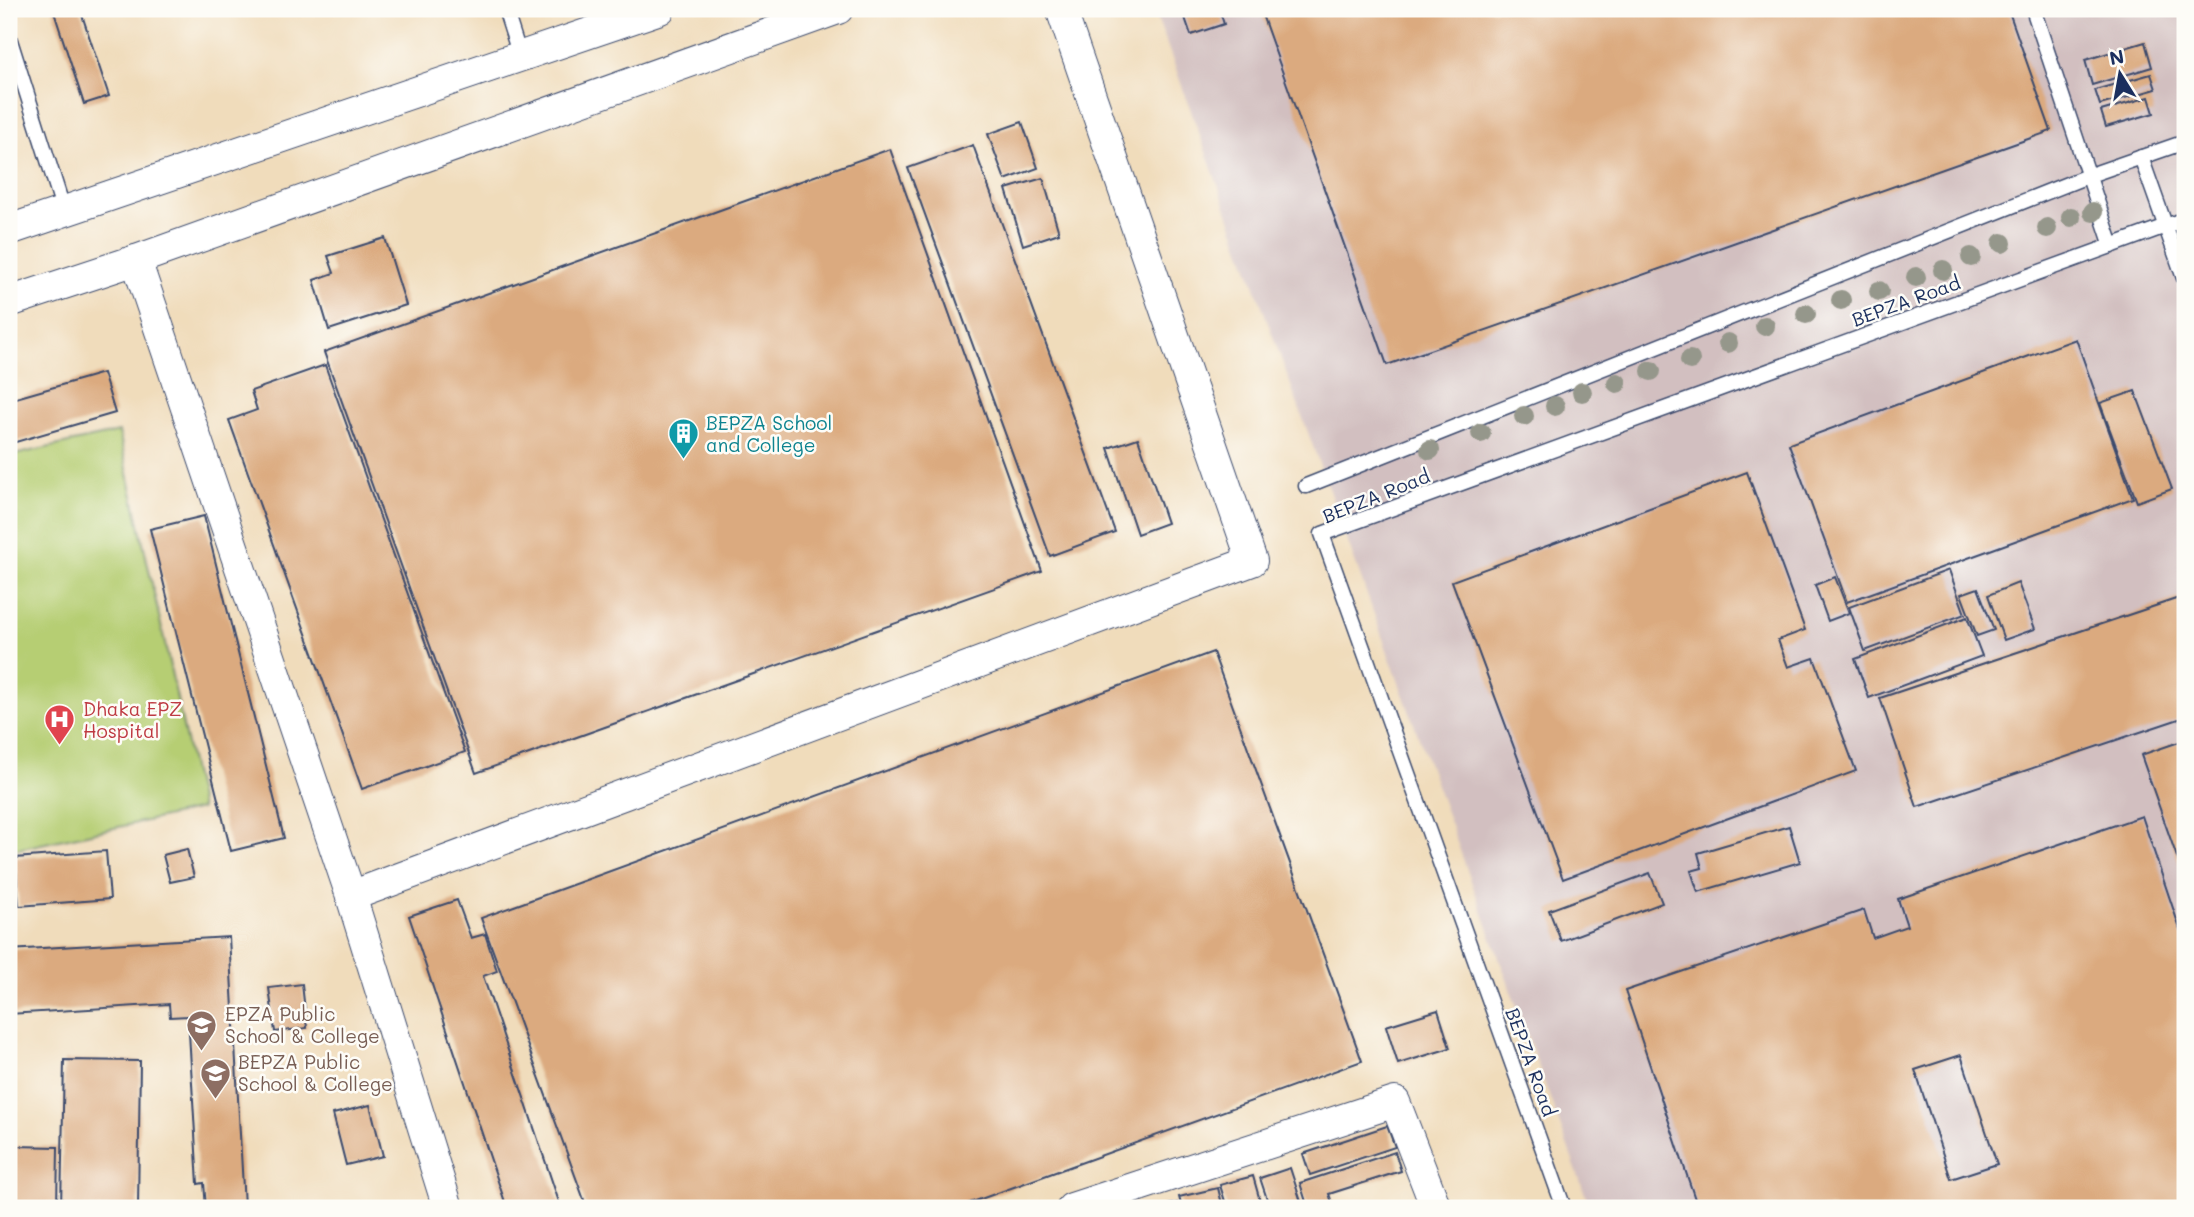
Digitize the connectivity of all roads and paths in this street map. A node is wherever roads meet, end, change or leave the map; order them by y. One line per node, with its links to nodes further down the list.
1 (505, 9): 7 (lane)
2 (660, 9): 7 (street)
3 (838, 9): 16 (street)
4 (1060, 9): 20 (street)
5 (2033, 9): 10 (lane)
6 (9, 37): 11 (lane)
7 (520, 56): 11 (street)
8 (2185, 142): 9 (lane, BEPZA Road)
9 (2141, 157): 10 (lane, BEPZA Road); 13 (lane)
10 (2090, 175): 15 (lane); 19 (lane, BEPZA Road)
11 (64, 211): 14 (street)
12 (2185, 219): 13 (lane, BEPZA Road)
13 (2165, 227): 15 (lane, BEPZA Road); 17 (lane)
14 (9, 230)
15 (2112, 246): 24 (lane, BEPZA Road)
16 (136, 260): 18 (street); 20 (street)
17 (2185, 281)
18 (9, 302)
19 (1307, 486)
20 (351, 896): 22 (street)
21 (1085, 1206): 23 (street)
22 (448, 1208)
23 (1436, 1208)
24 (1564, 1208)

